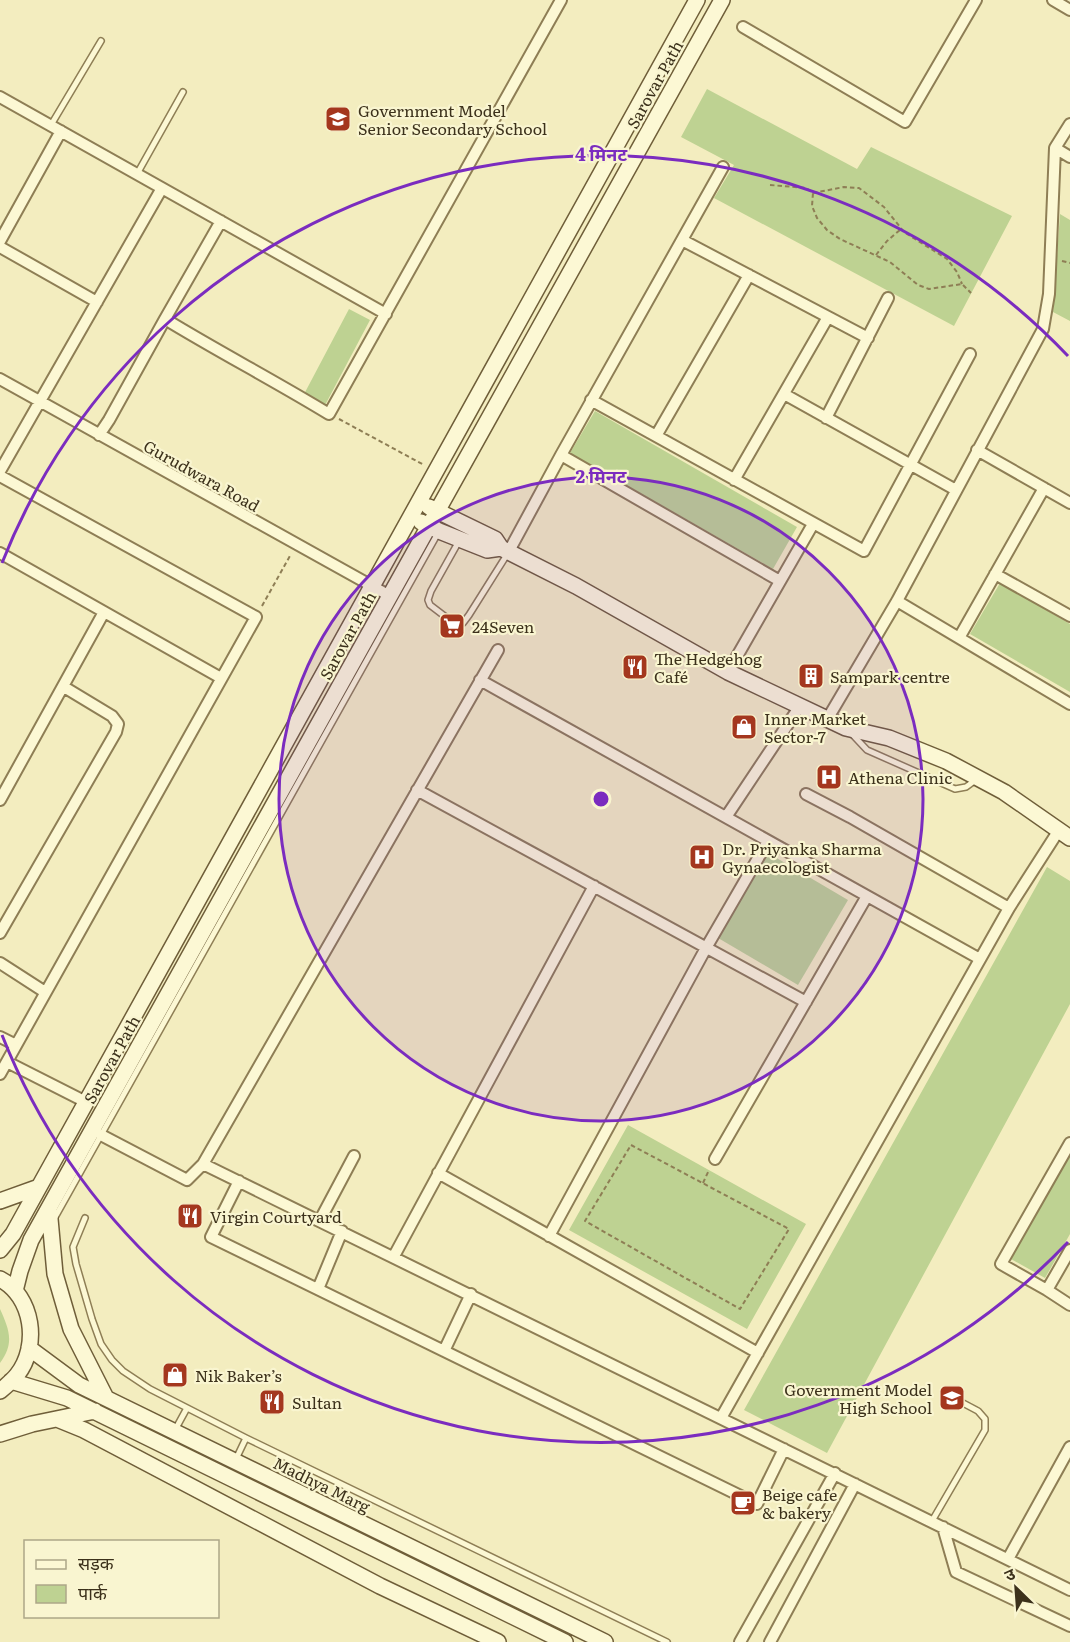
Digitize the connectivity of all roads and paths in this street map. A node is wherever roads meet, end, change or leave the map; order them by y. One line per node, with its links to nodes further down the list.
1 (561, 0): 31 (street)
2 (697, 0): 48 (main road, Sarovar Path)
3 (722, 0): 55 (main road, Sarovar Path)
4 (976, 0): 7 (street)
5 (1053, 0): 6 (street)
6 (1070, 10)
7 (743, 27)
8 (101, 41): 12 (lane)
9 (183, 92): 16 (lane)
10 (0, 97): 12 (street)
11 (1070, 124): 13 (street)
12 (56, 128): 16 (street); 23 (street)
13 (1055, 148): 14 (street); 44 (street)
14 (1070, 157)
15 (723, 167): 22 (street)
16 (136, 174): 18 (street)
17 (770, 185): 19 (path)
18 (162, 188): 20 (street); 30 (street)
19 (813, 193): 21 (path); 25 (path)
20 (221, 221): 31 (street); 33 (street)
21 (902, 229): 25 (path); 27 (path)
22 (682, 240): 26 (street); 38 (street)
23 (0, 241)
24 (0, 247): 30 (street)
25 (876, 255): 27 (path)
26 (749, 275): 32 (street); 43 (street)
27 (962, 284): 28 (path)
28 (971, 293)
29 (888, 298): 34 (street)
30 (97, 302): 39 (street)
31 (386, 314): 40 (street)
32 (828, 317): 34 (street); 37 (street)
33 (165, 319): 40 (street); 42 (street)
34 (868, 338): 41 (street)
35 (970, 354): 46 (street)
36 (0, 379): 39 (street, Gurudwara Road)
37 (784, 394): 41 (street); 50 (street)
38 (591, 400): 43 (street); 45 (street)
39 (40, 401): 42 (street, Gurudwara Road); 47 (street)
40 (329, 414): 48 (path)
41 (826, 418): 46 (street)
42 (99, 435): 65 (street, Gurudwara Road)
43 (656, 436): 50 (street)
44 (977, 450): 51 (street); 52 (street)
45 (561, 455): 60 (street); 64 (street)
46 (910, 465): 52 (street); 57 (street)
47 (0, 471)
48 (436, 472): 53 (main road, Sarovar Path)
49 (0, 476): 70 (street)
50 (734, 480): 57 (street)
51 (1044, 488): 54 (street); 63 (street)
52 (956, 490): 67 (street)
53 (419, 501): 55 (main road); 56 (main road, Sarovar Path)
54 (1070, 503)
55 (437, 511): 58 (main road, Sarovar Path); 60 (main road)
56 (411, 516): 58 (main road); 65 (main road, Sarovar Path)
57 (813, 524): 64 (street)
58 (434, 528): 59 (main road); 66 (main road, Sarovar Path); 102 (lane)
59 (459, 539): 60 (main road); 60 (lane)
60 (505, 549): 73 (main road)
61 (0, 553): 68 (street)
62 (291, 554): 70 (path)
63 (995, 574): 69 (street); 71 (street)
64 (780, 582): 73 (street)
65 (372, 586): 66 (street, Gurudwara Road); 101 (main road, Sarovar Path)
66 (390, 596): 104 (main road, Sarovar Path)
67 (897, 602): 71 (street); 79 (street)
68 (104, 612): 74 (street); 76 (street)
69 (1070, 616)
70 (256, 617): 74 (street)
71 (958, 638): 77 (street)
72 (498, 650): 75 (street)
73 (728, 672): 78 (main road)
74 (221, 678): 95 (street)
75 (480, 680): 82 (street); 85 (street)
76 (64, 687): 84 (street); 91 (street)
77 (1070, 704)
78 (800, 706): 79 (main road); 85 (street)
79 (828, 718): 80 (main road)
80 (846, 728): 81 (main road); 81 (lane)
81 (978, 778): 86 (main road)
82 (417, 790): 88 (street); 107 (street)
83 (806, 794): 90 (street)
84 (0, 800)
85 (726, 817): 87 (street)
86 (1065, 834): 90 (street)
87 (768, 841): 89 (street); 92 (street)
88 (594, 886): 92 (street); 108 (street)
89 (867, 896): 93 (street); 96 (street)
90 (1009, 908): 93 (street)
91 (0, 933)
92 (706, 948): 96 (street); 118 (street)
93 (980, 959): 130 (street)
94 (0, 963): 95 (street)
95 (45, 992): 98 (street)
96 (806, 1002): 106 (street)
97 (0, 1037): 98 (street)
98 (16, 1045): 99 (street)
99 (7, 1062): 100 (street); 101 (street)
100 (0, 1074)
101 (86, 1102): 111 (main road, Sarovar Path)
102 (100, 1135): 104 (lane); 107 (street)
103 (1070, 1143): 124 (street)
104 (87, 1150): 113 (main road, Sarovar Path); 116 (lane)
105 (354, 1156): 115 (street)
106 (715, 1159): 110 (path)
107 (203, 1164): 109 (street)
108 (438, 1173): 118 (street); 121 (street)
109 (238, 1181): 115 (street); 123 (street)
110 (703, 1183): 110 (path)
111 (39, 1187): 112 (main road); 119 (main road, Sarovar Path)
112 (0, 1201)
113 (49, 1208): 116 (main road); 125 (main road, Sarovar Path)
114 (85, 1218): 134 (lane)
115 (320, 1220): 117 (street)
116 (50, 1225): 132 (main road)
117 (342, 1231): 121 (street); 123 (street)
118 (549, 1236): 130 (street)
119 (0, 1250)
120 (1070, 1251): 124 (street)
121 (394, 1256): 126 (street)
122 (0, 1279): 125 (main road)
123 (318, 1289): 129 (street)
124 (1047, 1290): 127 (street)
125 (15, 1291): 128 (main road)
126 (471, 1294): 129 (street); 136 (street)
127 (1070, 1305)
128 (30, 1348): 131 (main road); 132 (main road, Madhya Marg)
129 (444, 1351): 142 (street)
130 (758, 1353): 136 (street)
131 (5, 1386): 135 (main road)
132 (106, 1398): 138 (main road, Madhya Marg)
133 (961, 1402): 146 (lane)
134 (187, 1408): 138 (lane); 140 (lane)
135 (95, 1411): 137 (main road); 152 (main road)
136 (721, 1418): 142 (street)
137 (57, 1419): 139 (main road); 151 (main road)
138 (174, 1432): 143 (main road, Madhya Marg)
139 (0, 1434)
140 (246, 1438): 143 (lane); 154 (lane)
141 (1070, 1447): 148 (street)
142 (784, 1449): 144 (street)
143 (235, 1462): 153 (main road, Madhya Marg)
144 (835, 1473): 145 (street); 155 (street)
145 (855, 1484): 146 (street); 156 (street)
146 (932, 1521): 147 (street)
147 (943, 1527): 148 (street); 150 (street)
148 (1008, 1559): 149 (street)
149 (1070, 1590)
150 (1070, 1626)
151 (498, 1642)
152 (565, 1642)
153 (606, 1642)
154 (667, 1642)
155 (740, 1642)
156 (770, 1642)

